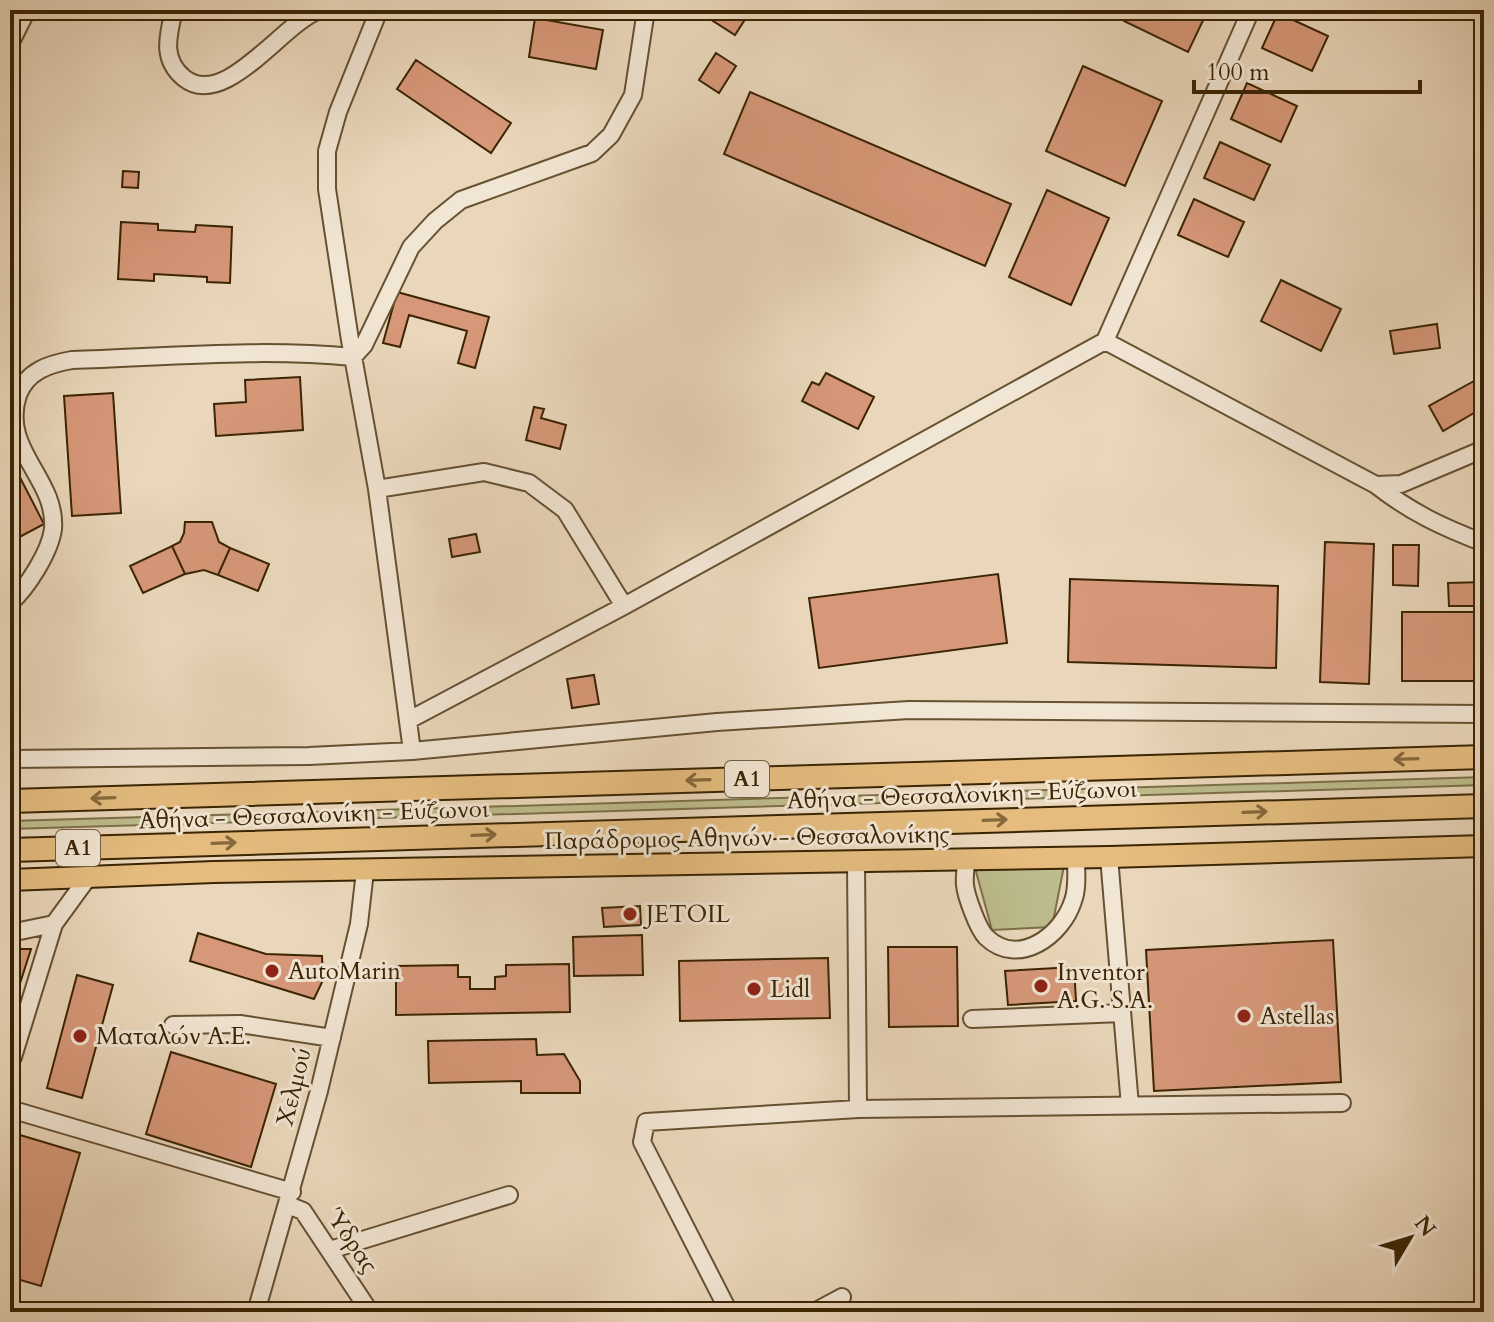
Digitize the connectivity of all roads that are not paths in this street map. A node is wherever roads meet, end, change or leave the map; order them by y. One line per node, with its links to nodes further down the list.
1 (27, 10): 7 (street)
2 (174, 10): 3 (street)
3 (320, 10)
4 (379, 10): 9 (street)
5 (646, 10): 9 (street)
6 (1251, 10): 8 (street)
7 (10, 44)
8 (1105, 341): 11 (street); 15 (street)
9 (353, 357): 12 (street); 14 (street)
10 (1484, 449): 11 (street)
11 (1376, 485): 13 (street)
12 (377, 489): 15 (street); 17 (street)
13 (1484, 543)
14 (10, 603)
15 (624, 606): 17 (street)
16 (1484, 714): 18 (street)
17 (409, 720): 18 (street)
18 (412, 751): 20 (street)
19 (1484, 757): 21 (highway, Αθήνα - Θεσσαλονίκη - Εύζωνοι / Α1, one-way to 21)
20 (10, 759)
21 (10, 801)
22 (1484, 806): 24 (highway, Αθήνα - Θεσσαλονίκη - Εύζωνοι / Α1, one-way to 22)
23 (1484, 846): 25 (main road, Παράδρομος Αθηνών - Θεσσαλονίκης)
24 (10, 850)
25 (1109, 857): 26 (main road, Παράδρομος Αθηνών - Θεσσαλονίκης); 34 (street)
26 (1076, 858): 27 (main road, Παράδρομος Αθηνών - Θεσσαλονίκης); 27 (street)
27 (966, 860): 28 (main road, Παράδρομος Αθηνών - Θεσσαλονίκης)
28 (856, 862): 29 (main road, Παράδρομος Αθηνών - Θεσσαλονίκης); 42 (street)
29 (365, 871): 30 (main road, Παράδρομος Αθηνών - Θεσσαλονίκης); 37 (street, Χελμού)
30 (89, 876): 31 (main road, Παράδρομος Αθηνών - Θεσσαλονίκης); 32 (street)
31 (10, 880)
32 (54, 924): 33 (street); 38 (street)
33 (10, 933)
34 (1122, 1013): 35 (street); 40 (street)
35 (972, 1019)
36 (173, 1025): 37 (street)
37 (332, 1038): 44 (street, Χελμού)
38 (10, 1058)
39 (1342, 1103): 40 (street)
40 (1130, 1106): 42 (street)
41 (10, 1109): 44 (street)
42 (858, 1109): 49 (street)
43 (509, 1195): 45 (street)
44 (290, 1198): 45 (street, Ύδρας); 47 (street, Χελμού)
45 (330, 1250): 48 (street, Ύδρας)
46 (842, 1297): 50 (street)
47 (256, 1312)
48 (370, 1312)
49 (729, 1312)
50 (814, 1312)

